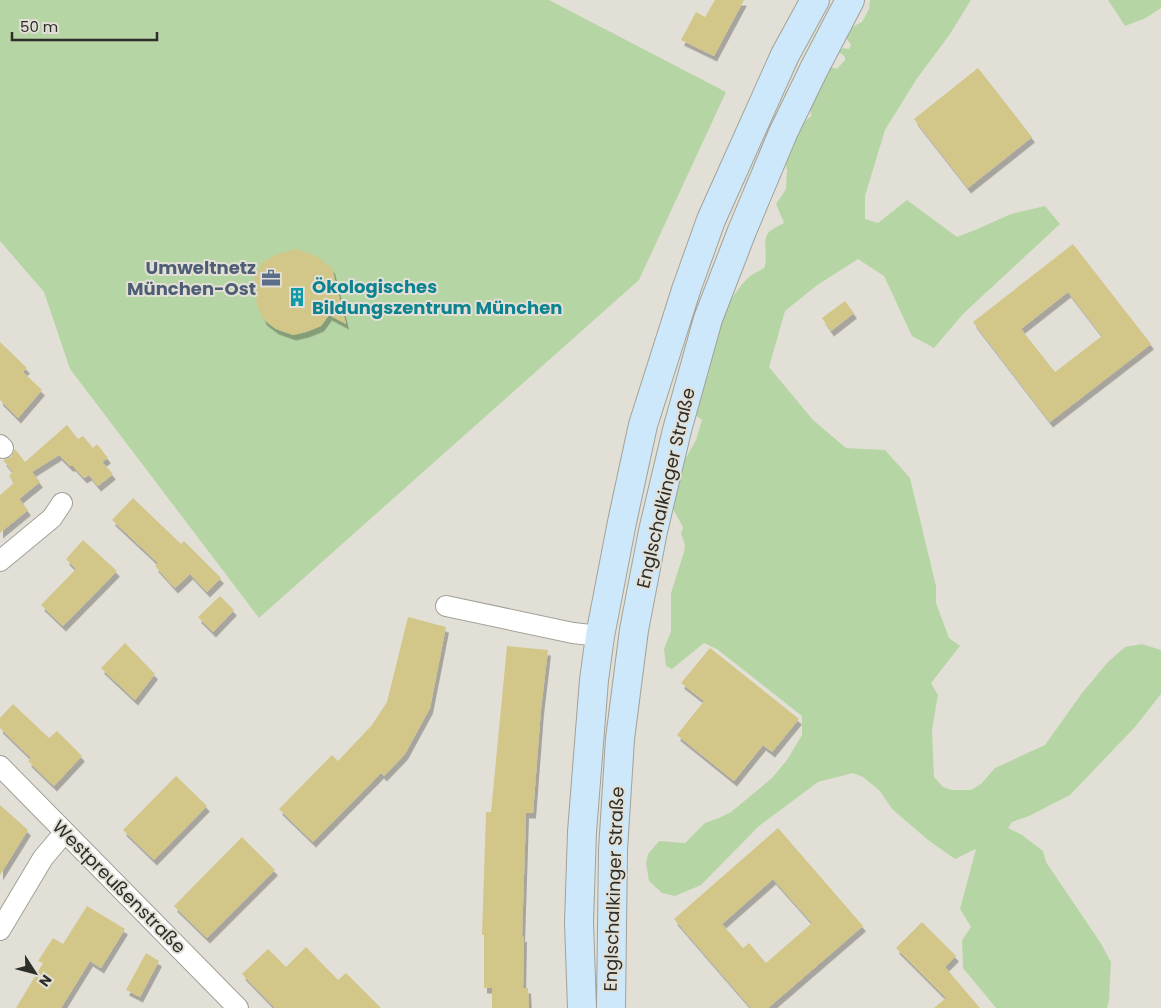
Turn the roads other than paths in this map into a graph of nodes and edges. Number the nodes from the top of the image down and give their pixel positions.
1 (815, 0) edge
2 (850, 0) edge
3 (62, 503) dead end
4 (0, 561) edge
5 (446, 606) dead end
6 (600, 636) junction
7 (0, 766) edge
8 (65, 832) junction
9 (0, 930) edge
10 (238, 1008) edge
11 (582, 1008) edge
12 (610, 1008) edge

1 - 6 main road, Englschalkinger Straße
2 - 12 main road, Englschalkinger Straße
3 - 4 street
5 - 6 street
6 - 11 main road, Englschalkinger Straße
7 - 8 street, Westpreußenstraße
8 - 9 street
8 - 10 street, Westpreußenstraße

